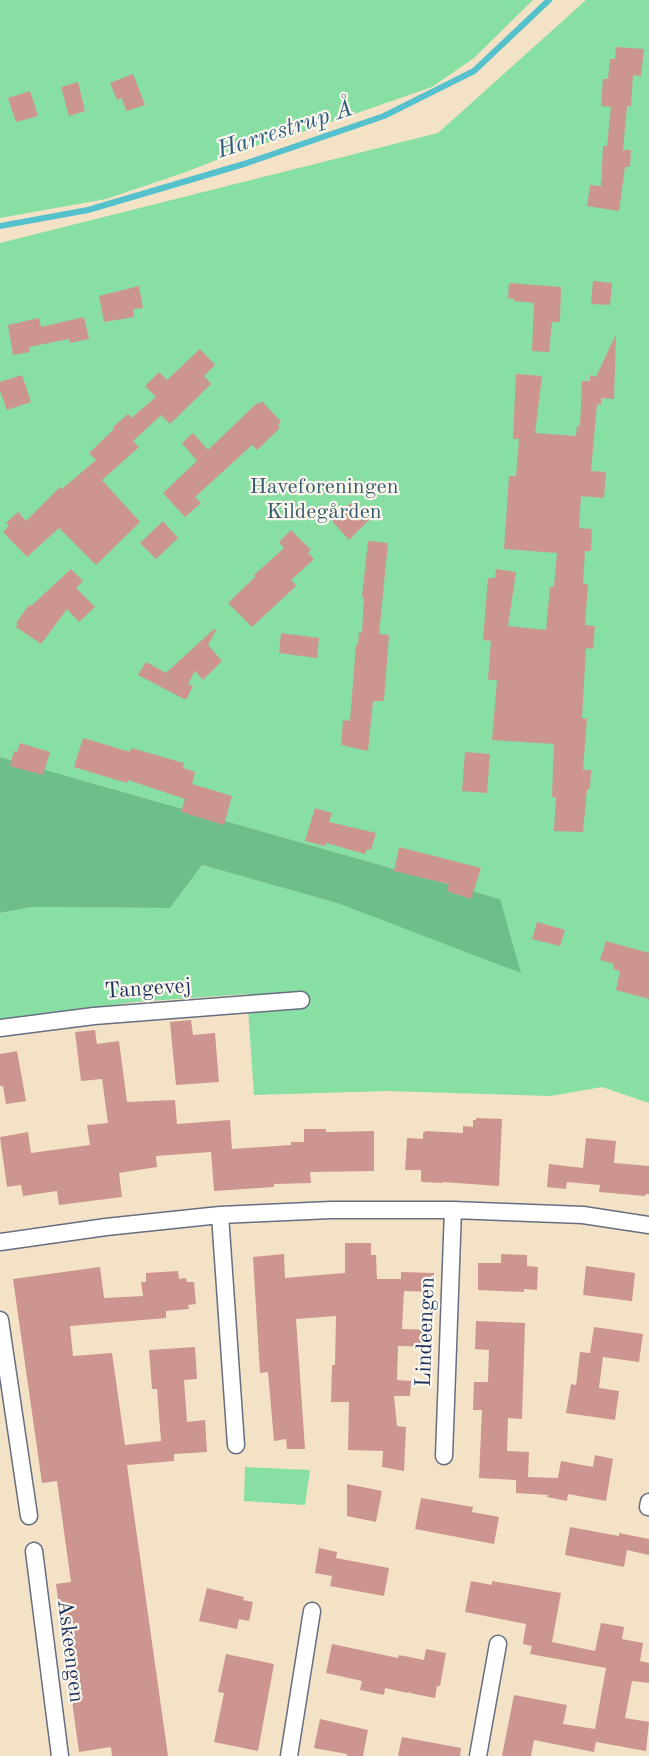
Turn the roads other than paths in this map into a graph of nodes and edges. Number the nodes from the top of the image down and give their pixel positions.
1 (301, 1000) dead end
2 (0, 1028) edge
3 (453, 1210) junction
4 (220, 1215) junction
5 (649, 1225) edge
6 (0, 1242) edge
7 (0, 1320) edge
8 (236, 1445) dead end
9 (444, 1456) dead end
10 (649, 1502) edge
11 (648, 1507) edge
12 (28, 1516) dead end
13 (34, 1551) dead end
14 (312, 1611) dead end
15 (498, 1644) dead end
16 (60, 1756) edge
17 (289, 1756) edge
18 (478, 1756) edge

1 - 2 street, Tangevej
3 - 4 street
3 - 5 street
3 - 9 street, Lindeengen
4 - 6 street
4 - 8 street
7 - 12 street
10 - 11 street
13 - 16 street, Askeengen
14 - 17 street
15 - 18 street

